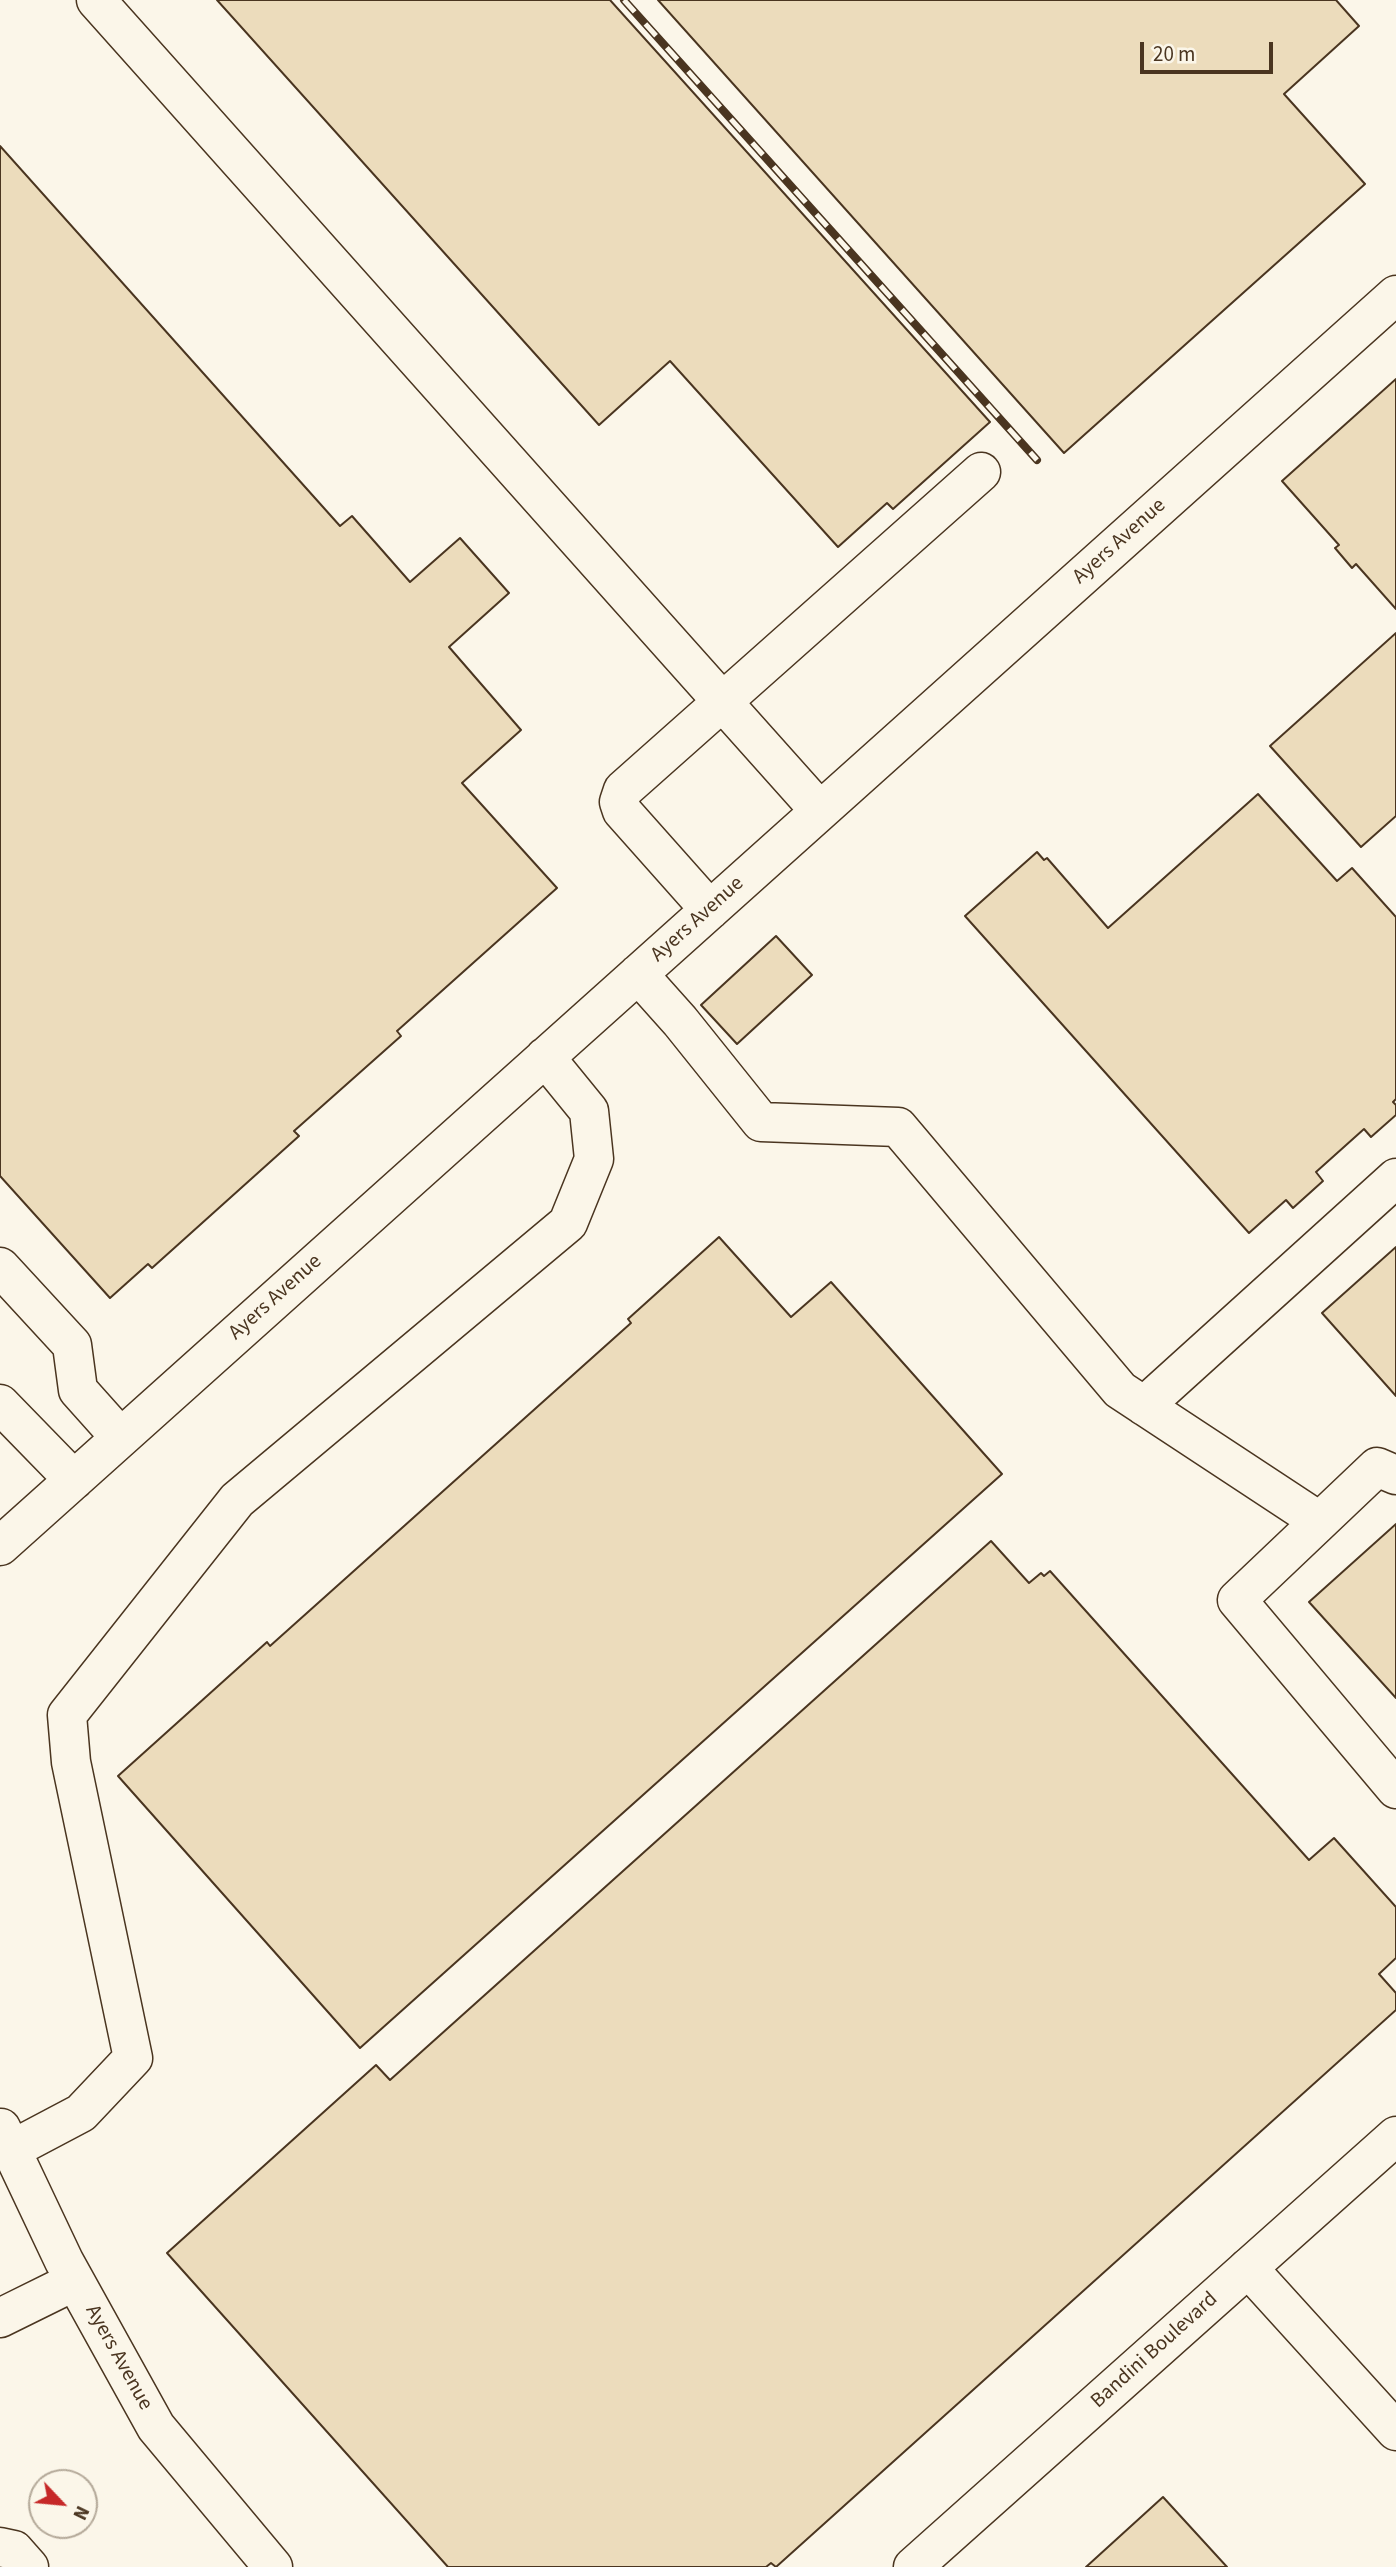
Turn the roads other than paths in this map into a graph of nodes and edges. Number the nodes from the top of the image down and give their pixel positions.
1 (96, 0) edge
2 (1396, 295) edge
3 (981, 472) dead end
4 (723, 701) junction
5 (820, 811) junction
6 (710, 910) junction
7 (638, 974) junction
8 (545, 1057) junction
9 (1396, 1178) edge
10 (0, 1266) edge
11 (0, 1404) edge
12 (1144, 1406) junction
13 (121, 1437) junction
14 (1396, 1475) edge
15 (74, 1480) junction
16 (1320, 1521) junction
17 (0, 1546) edge
18 (1396, 1788) edge
19 (1396, 2136) edge
20 (6, 2138) edge
21 (1248, 2268) junction
22 (75, 2281) junction
23 (0, 2318) edge
24 (1396, 2431) edge
25 (0, 2547) edge
26 (29, 2567) edge
27 (272, 2567) edge
28 (913, 2567) edge

1 - 4 street
2 - 5 street, Ayers Avenue
3 - 4 street
4 - 5 street
4 - 6 street
5 - 6 street, Ayers Avenue
6 - 7 street, Ayers Avenue
7 - 8 street, Ayers Avenue
7 - 12 street
8 - 13 street, Ayers Avenue
8 - 20 street
9 - 12 street
10 - 13 street
11 - 15 street
12 - 16 street
13 - 15 street, Ayers Avenue
14 - 16 street
15 - 17 street, Ayers Avenue
16 - 18 street
19 - 21 street, Bandini Boulevard
20 - 22 street, Ayers Avenue
21 - 24 street
21 - 28 street, Bandini Boulevard
22 - 23 street
22 - 27 street, Ayers Avenue
25 - 26 street

